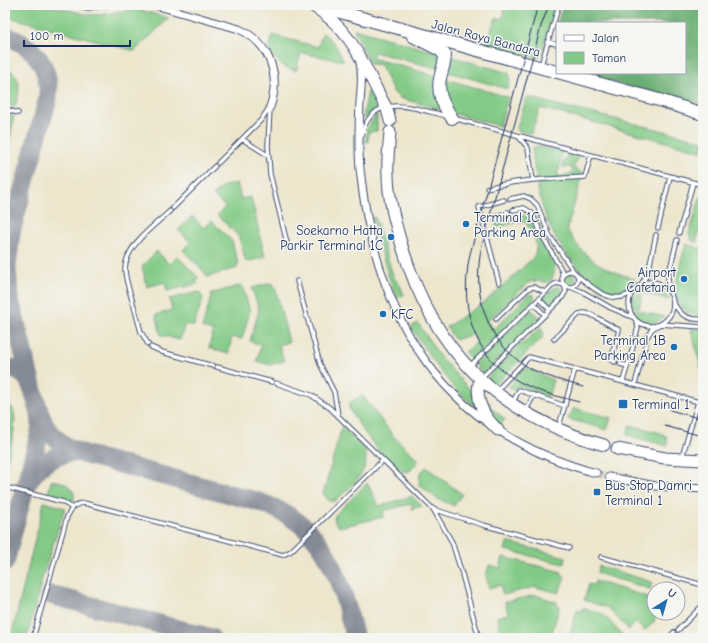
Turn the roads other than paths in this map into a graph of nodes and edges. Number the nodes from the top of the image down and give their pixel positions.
1 (74, 5) edge
2 (111, 5) edge
3 (155, 5) edge
4 (311, 5) edge
5 (315, 5) edge
6 (559, 5) edge
7 (106, 6) edge
8 (403, 30) junction
9 (547, 42) junction
10 (556, 44) edge
11 (357, 52) junction
12 (540, 67) junction
13 (556, 72) edge
14 (565, 74) edge
15 (386, 106) junction
16 (270, 107) junction
17 (5, 109) edge
18 (18, 113) dead end
19 (703, 114) edge
20 (452, 118) junction
21 (516, 135) junction
22 (242, 139) junction
23 (359, 145) junction
24 (591, 155) junction
25 (269, 156) junction
26 (670, 177) junction
27 (532, 180) junction
28 (693, 183) junction
29 (703, 185) edge
30 (487, 188) dead end
31 (510, 199) dead end
32 (504, 200) dead end
33 (513, 210) dead end
34 (508, 212) dead end
35 (483, 221) junction
36 (658, 228) dead end
37 (679, 233) dead end
38 (656, 235) dead end
39 (677, 240) dead end
40 (288, 247) dead end
41 (574, 272) junction
42 (578, 276) junction
43 (562, 278) junction
44 (297, 281) dead end
45 (499, 283) dead end
46 (564, 285) junction
47 (640, 285) junction
48 (570, 287) junction
49 (634, 290) junction
50 (545, 292) junction
51 (670, 293) junction
52 (539, 299) junction
53 (672, 300) junction
54 (534, 304) junction
55 (550, 310) junction
56 (545, 315) junction
57 (633, 318) junction
58 (496, 319) dead end
59 (703, 319) edge
60 (660, 324) junction
61 (703, 327) edge
62 (636, 334) dead end
63 (647, 337) dead end
64 (554, 339) dead end
65 (635, 340) dead end
66 (646, 343) dead end
67 (615, 362) dead end
68 (465, 363) junction
69 (620, 364) dead end
70 (628, 366) junction
71 (575, 369) junction
72 (480, 379) junction
73 (623, 381) junction
74 (635, 384) junction
75 (495, 392) junction
76 (534, 395) junction
77 (698, 402) junction
78 (703, 403) edge
79 (511, 404) junction
80 (565, 406) junction
81 (524, 413) junction
82 (338, 415) junction
83 (558, 429) junction
84 (498, 430) junction
85 (604, 445) dead end
86 (617, 449) dead end
87 (383, 460) junction
88 (681, 460) junction
89 (703, 460) edge
90 (596, 473) tunnel mouth
91 (609, 477) tunnel mouth
92 (5, 487) edge
93 (703, 489) edge
94 (72, 508) junction
95 (432, 509) junction
96 (569, 548) dead end
97 (601, 557) dead end
98 (703, 585) edge
99 (703, 606) edge
100 (478, 634) edge
101 (33, 638) edge
102 (669, 638) edge

1 - 7 lane
2 - 7 lane
3 - 16 street
4 - 11 street
5 - 8 main road, Jalan Raya Bandara
6 - 9 lane
8 - 12 main road, Jalan Raya Bandara
8 - 20 main road
9 - 10 lane
9 - 12 lane
11 - 15 street
11 - 23 street
12 - 13 main road, Jalan Raya Bandara
14 - 19 main road
15 - 20 lane
15 - 23 lane
15 - 68 street
16 - 22 lane
16 - 25 lane
17 - 18 lane
20 - 21 lane
21 - 24 lane
21 - 27 lane
22 - 25 lane
22 - 82 lane
23 - 84 street
24 - 26 lane
24 - 27 lane
25 - 40 lane
26 - 28 lane
26 - 36 lane
27 - 30 lane
28 - 29 lane
28 - 37 lane
31 - 41 lane
32 - 35 lane
33 - 43 lane
34 - 35 lane
35 - 45 lane
38 - 47 lane
39 - 51 lane
41 - 42 lane
41 - 43 lane
42 - 48 lane
42 - 49 lane
43 - 46 lane
44 - 82 lane
46 - 48 lane
46 - 50 lane
46 - 55 lane
47 - 49 lane
47 - 51 lane
48 - 57 lane
49 - 57 lane
50 - 52 lane
50 - 58 lane
51 - 53 lane
52 - 54 lane
52 - 55 lane
53 - 59 lane
53 - 60 lane
54 - 56 lane
54 - 68 lane
55 - 56 lane
56 - 72 lane
57 - 60 lane
57 - 62 lane
60 - 61 lane
60 - 63 lane
64 - 67 lane
65 - 70 lane
66 - 74 lane
68 - 72 street
69 - 70 lane
70 - 73 lane
71 - 73 lane
71 - 75 lane
71 - 80 lane
72 - 75 street
72 - 84 street
73 - 74 lane
74 - 77 lane
75 - 79 street
76 - 79 lane
76 - 80 lane
76 - 81 lane
77 - 78 lane
77 - 88 lane
79 - 81 street
80 - 83 lane
81 - 83 street
82 - 87 lane
83 - 85 street
84 - 90 street
86 - 88 street
87 - 94 lane
87 - 95 lane
88 - 89 street
91 - 93 street
92 - 94 lane
94 - 101 lane
95 - 96 lane
95 - 100 lane
97 - 98 lane
99 - 102 lane

